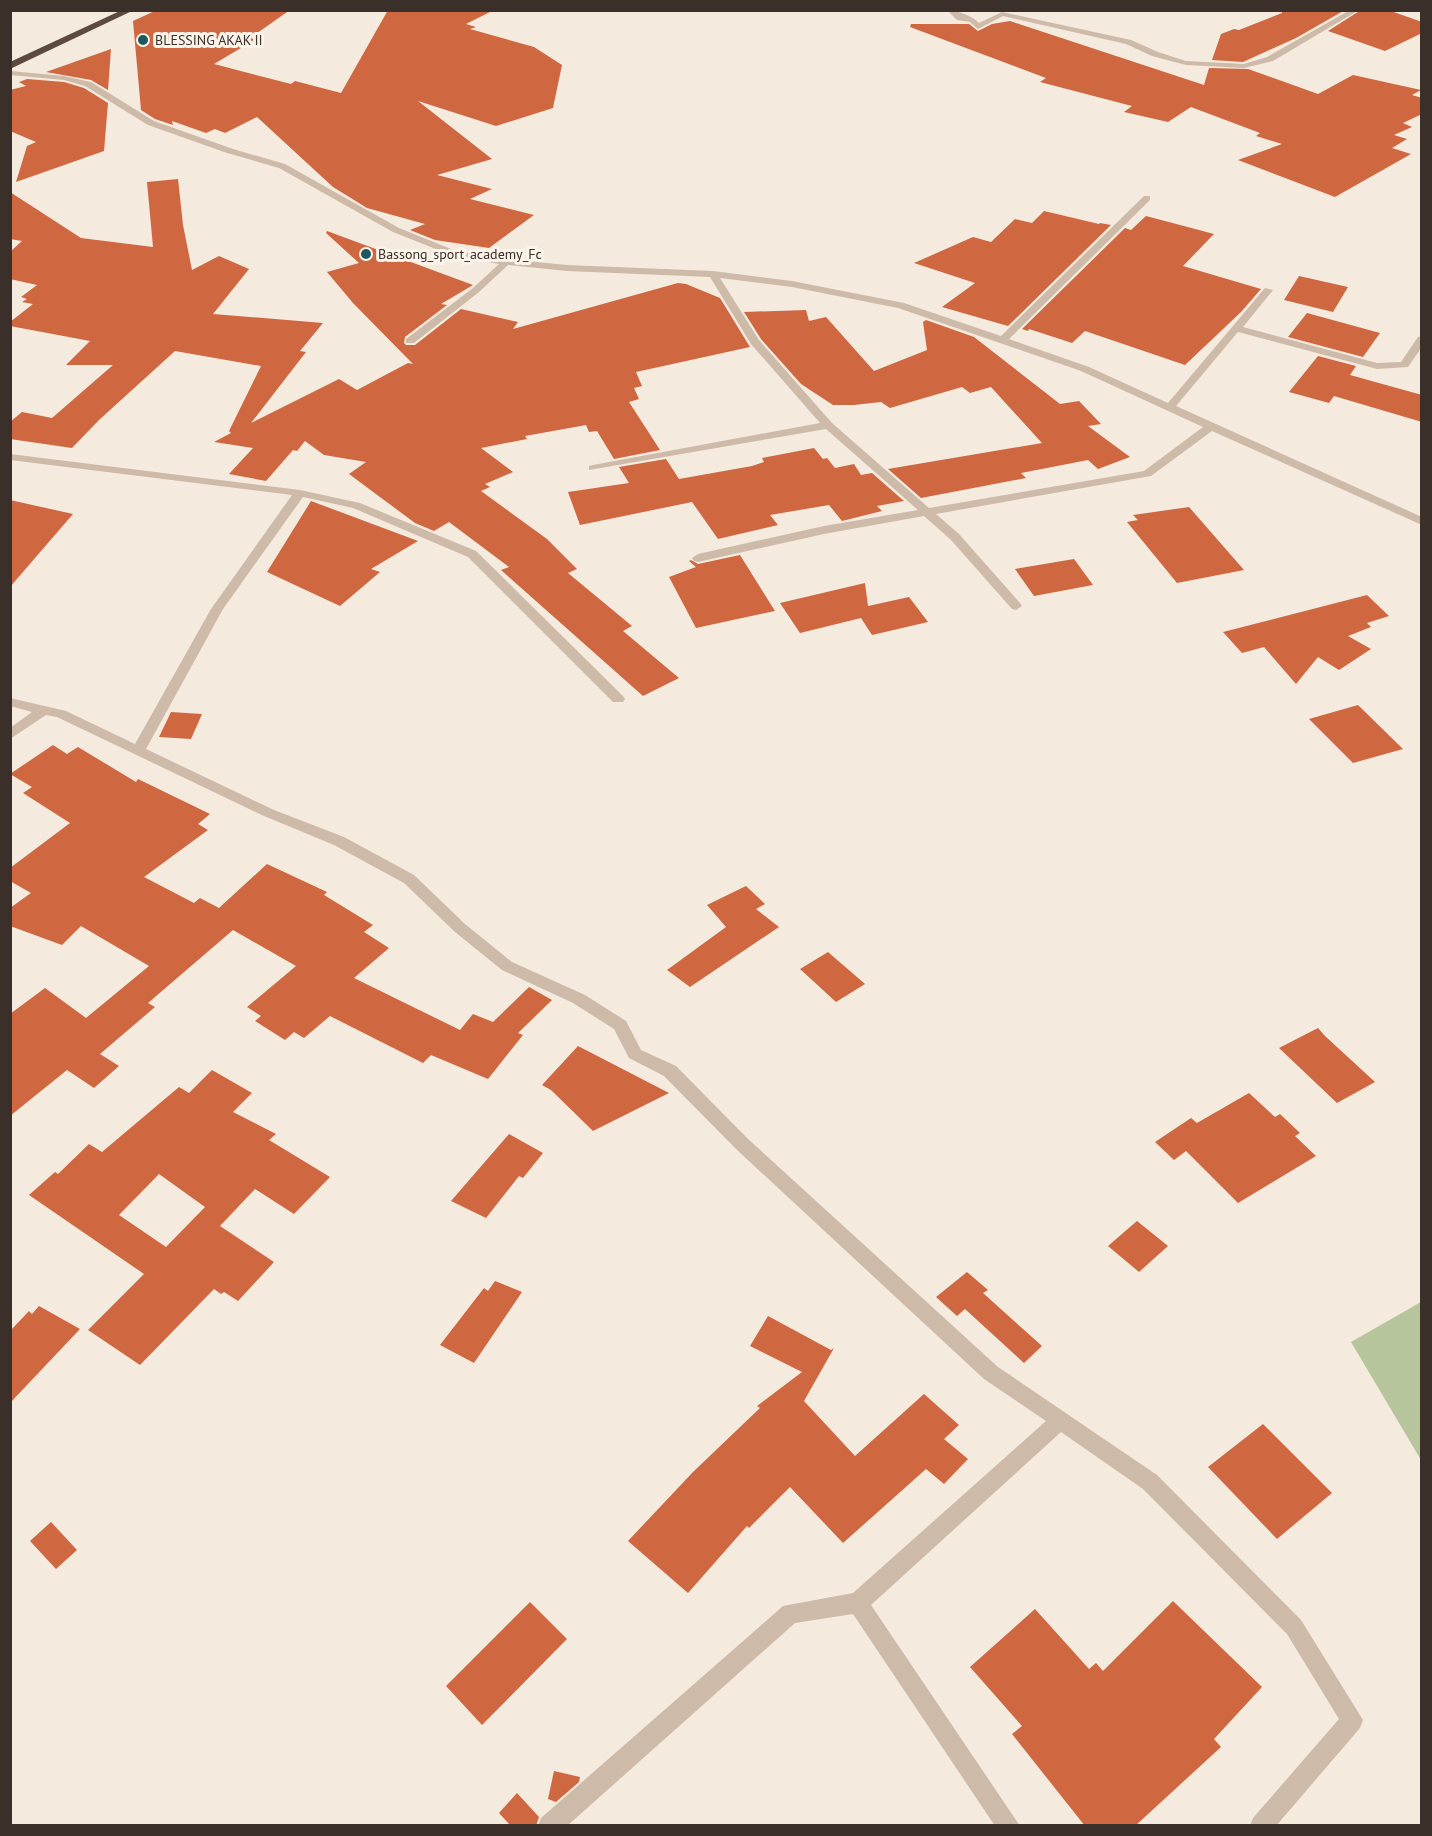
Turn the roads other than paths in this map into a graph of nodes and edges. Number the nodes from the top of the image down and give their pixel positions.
1 (130, 10) edge
2 (950, 10) edge
3 (1356, 10) edge
4 (10, 66) edge
5 (10, 73) edge
6 (1147, 198) dead end
7 (506, 262) junction
8 (713, 274) junction
9 (1268, 290) dead end
10 (1236, 328) junction
11 (1004, 339) junction
12 (1422, 339) edge
13 (410, 341) dead end
14 (1169, 408) junction
15 (828, 425) junction
16 (1210, 427) junction
17 (10, 457) edge
18 (593, 468) dead end
19 (300, 493) junction
20 (928, 513) junction
21 (1422, 522) edge
22 (698, 558) dead end
23 (1016, 606) dead end
24 (618, 699) dead end
25 (10, 702) edge
26 (44, 710) junction
27 (10, 735) edge
28 (138, 750) junction
29 (1060, 1421) junction
30 (858, 1603) junction
31 (549, 1826) edge
32 (1009, 1826) edge
33 (1261, 1826) edge

1 - 4 highway
2 - 3 street
5 - 7 street
6 - 11 street
7 - 8 street
7 - 13 street
8 - 11 street
8 - 15 street
9 - 10 street
10 - 12 street
10 - 14 street
11 - 14 street
14 - 16 street
15 - 18 street
15 - 20 street
16 - 20 street
16 - 21 street
17 - 19 street
19 - 24 street
19 - 28 street
20 - 22 street
20 - 23 street
25 - 26 street
26 - 27 street
26 - 28 street
28 - 29 street
29 - 30 street
29 - 33 street
30 - 31 street
30 - 32 street

